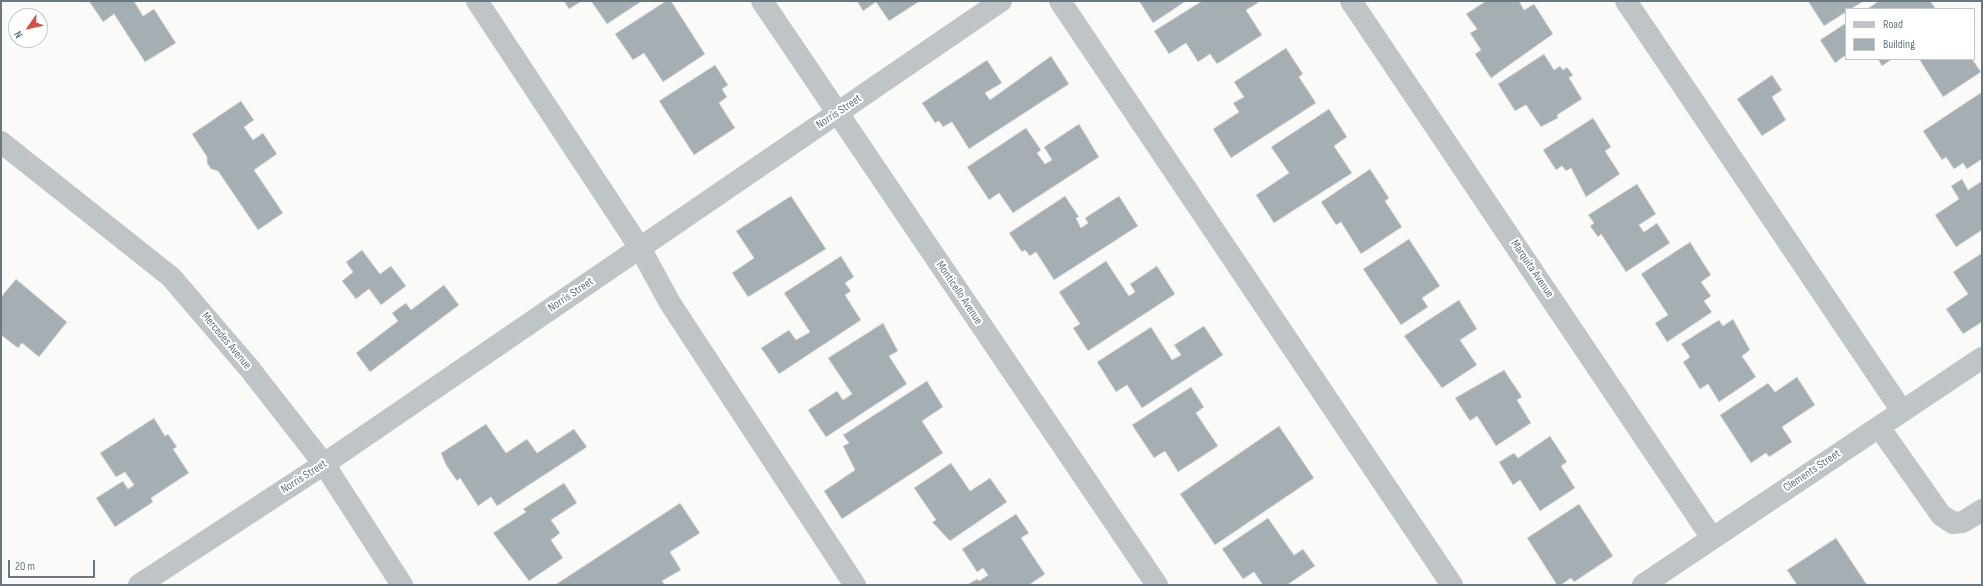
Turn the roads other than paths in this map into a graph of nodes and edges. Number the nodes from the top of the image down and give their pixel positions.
1 (477, 1) edge
2 (762, 1) edge
3 (1001, 1) edge
4 (1060, 1) edge
5 (1351, 1) edge
6 (1626, 1) edge
7 (838, 113) junction
8 (1, 142) edge
9 (640, 248) junction
10 (1982, 358) edge
11 (1902, 411) junction
12 (1879, 427) junction
13 (324, 464) junction
14 (1982, 510) edge
15 (1712, 538) junction
16 (139, 585) edge
17 (402, 585) edge
18 (856, 585) edge
19 (1156, 585) edge
20 (1452, 585) edge
21 (1644, 585) edge

1 - 9 street
2 - 7 street, Monticello Avenue
3 - 7 street, Norris Street
4 - 20 street
5 - 15 street, Marquita Avenue
6 - 11 street
7 - 9 street, Norris Street
7 - 19 street, Monticello Avenue
8 - 13 street, Mercedes Avenue
9 - 13 street, Norris Street
9 - 18 street
10 - 11 street, Clements Street
11 - 12 street, Clements Street
12 - 14 street
12 - 15 street, Clements Street
13 - 16 street, Norris Street
13 - 17 street, Mercedes Avenue
15 - 21 street, Clements Street

